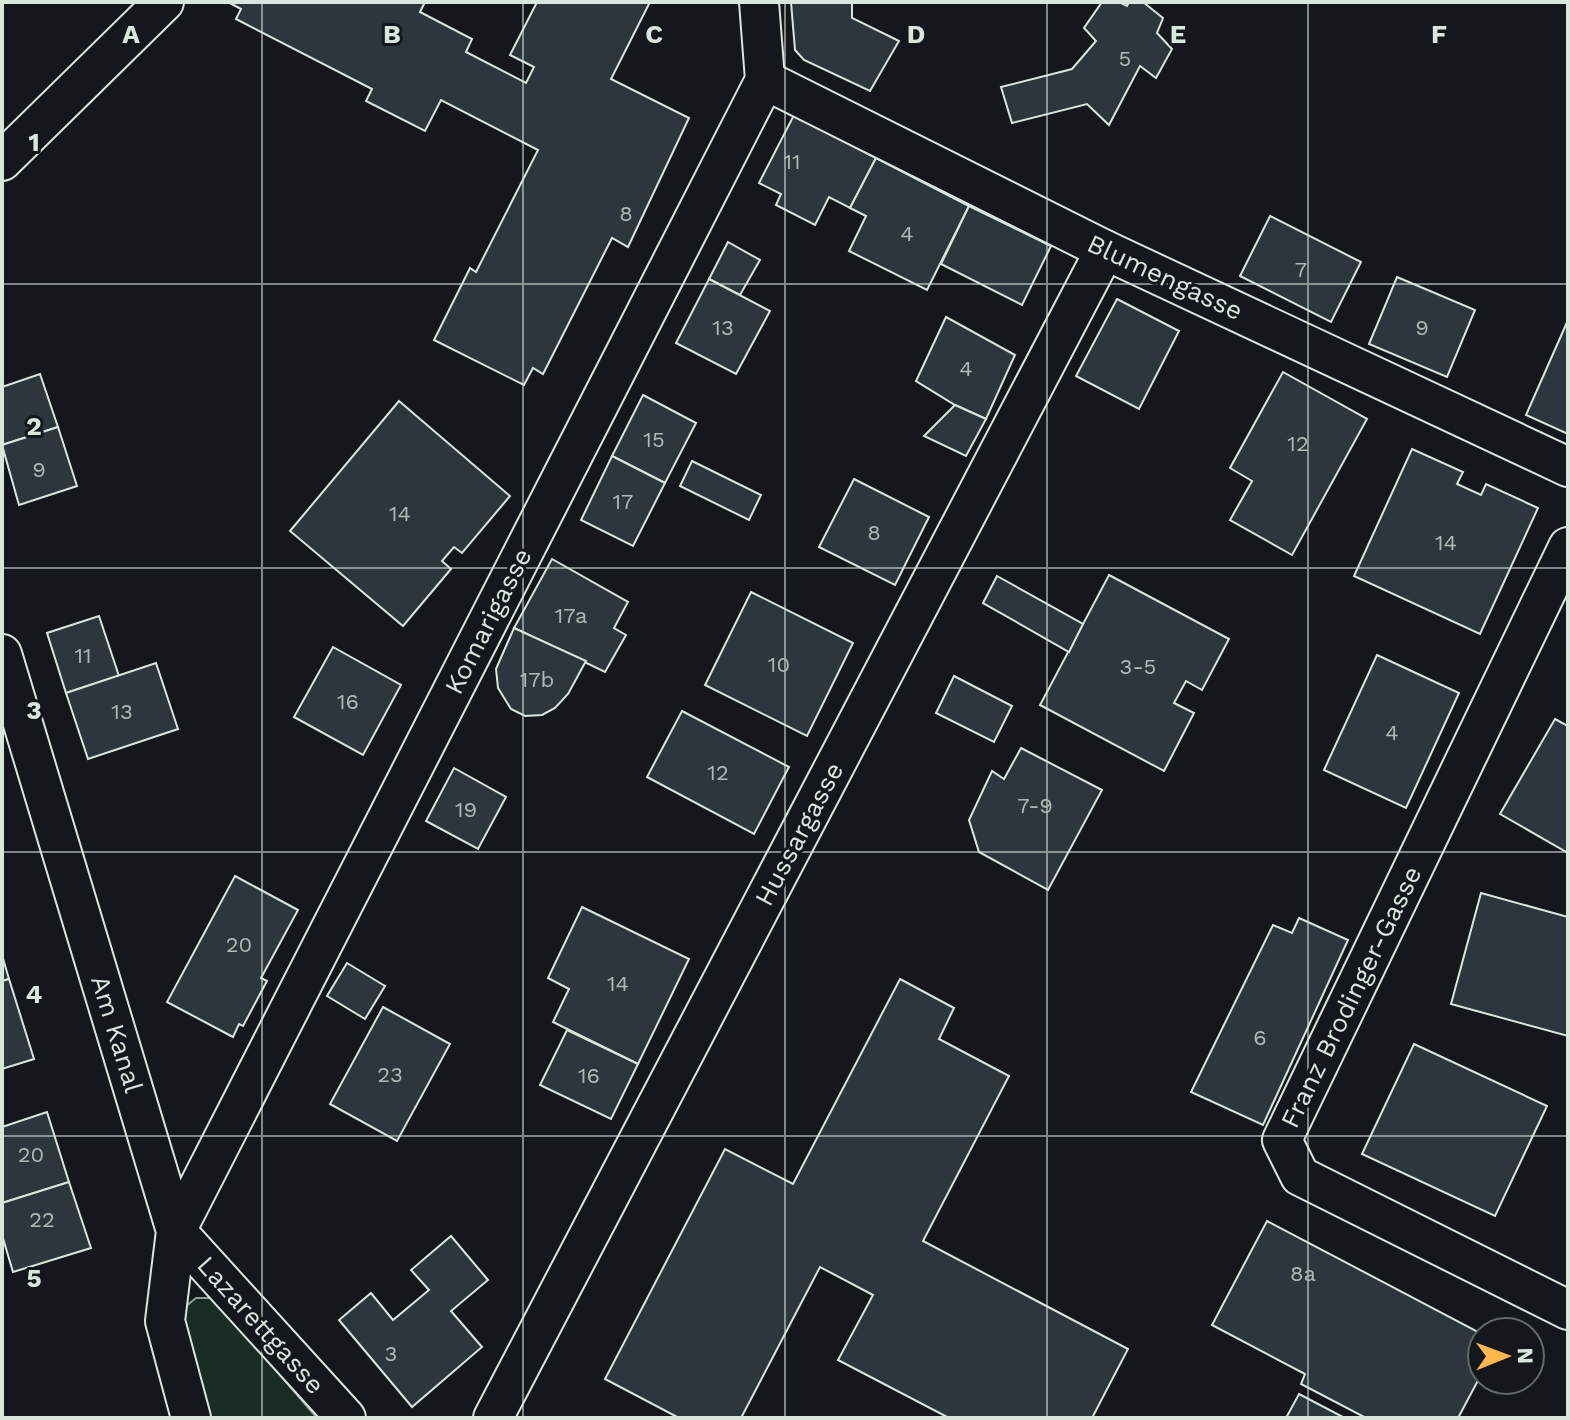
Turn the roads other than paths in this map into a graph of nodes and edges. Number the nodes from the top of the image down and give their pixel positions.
1 (164, 2) edge
2 (759, 2) edge
3 (765, 80) junction
4 (2, 161) edge
5 (1105, 250) junction
6 (1568, 467) edge
7 (1568, 547) edge
8 (2, 654) edge
9 (176, 1231) junction
10 (1568, 1310) edge
11 (191, 1418) edge
12 (346, 1418) edge
13 (493, 1418) edge

1 - 4 street
2 - 3 street
3 - 5 street, Blumengasse
3 - 9 street, Komarigasse
5 - 6 street, Blumengasse
5 - 13 street, Hussargasse
7 - 10 street, Franz Brodinger-Gasse
8 - 9 street, Am Kanal
9 - 11 street, Am Kanal
9 - 12 street, Lazarettgasse

